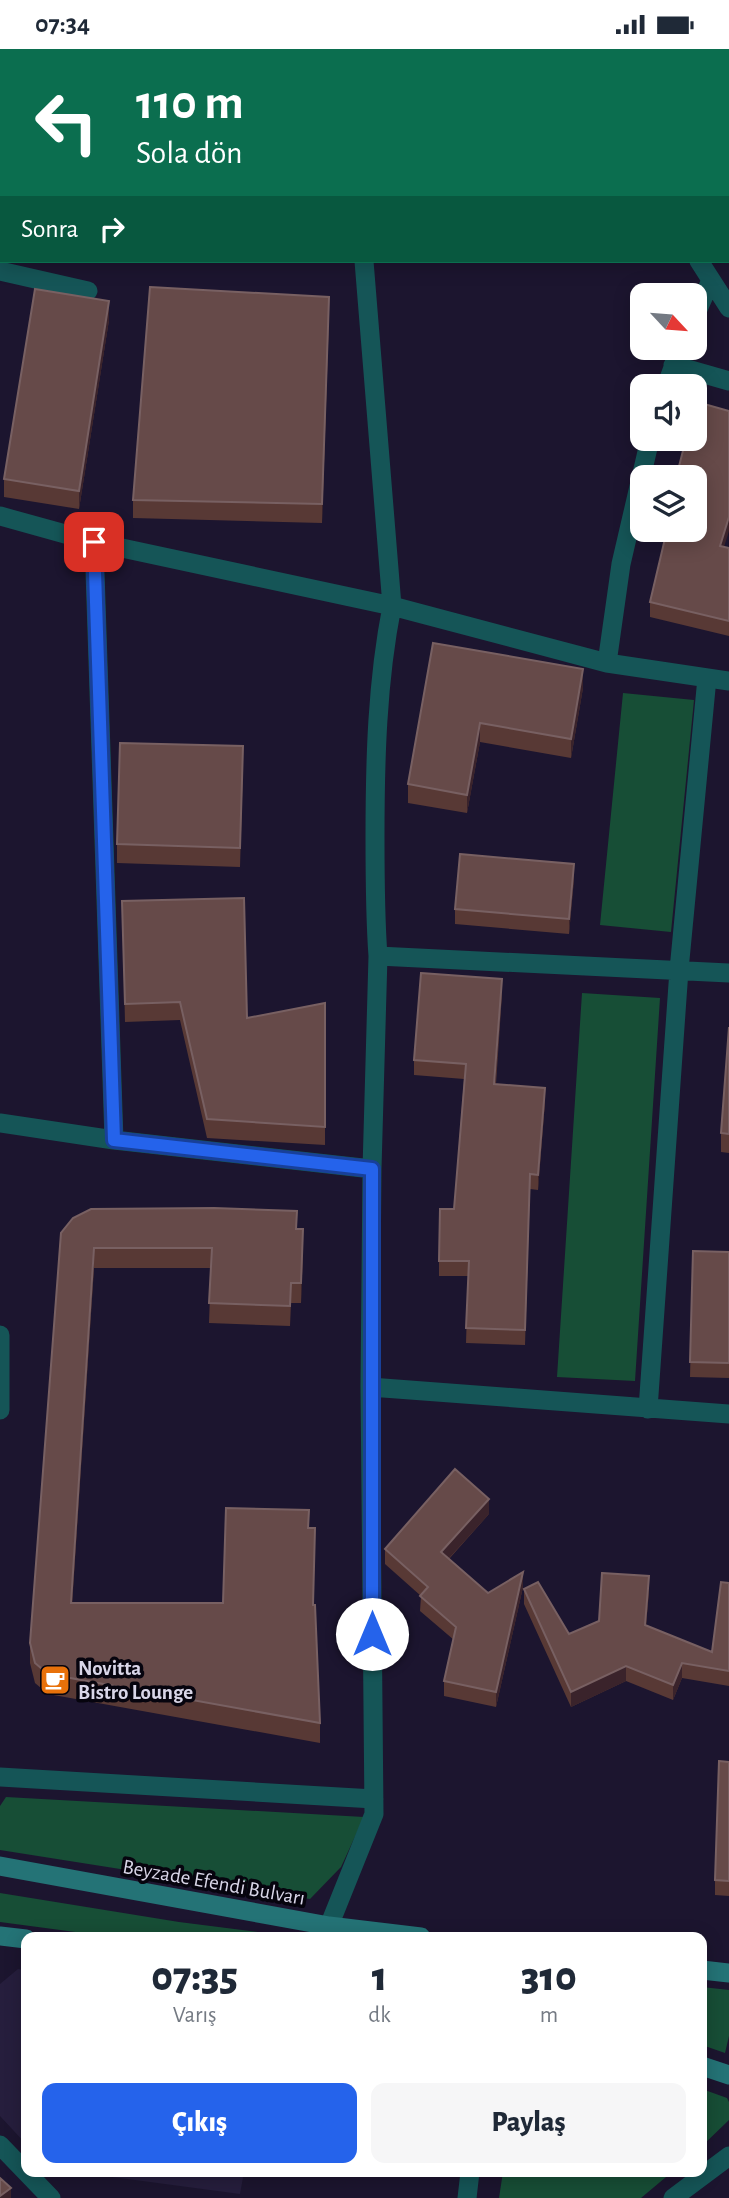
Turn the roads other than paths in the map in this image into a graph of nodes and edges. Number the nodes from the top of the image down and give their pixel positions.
1 (364, 263) edge
2 (700, 263) edge
3 (0, 271) edge
4 (711, 279) junction
5 (707, 288) edge
6 (88, 291) dead end
7 (729, 308) edge
8 (685, 361) edge
9 (729, 381) edge
10 (647, 451) edge
11 (0, 516) edge
12 (94, 542) junction
13 (392, 606) junction
14 (607, 663) junction
15 (707, 678) junction
16 (729, 681) edge
17 (378, 956) junction
18 (678, 970) junction
19 (729, 973) edge
20 (0, 1123) edge
21 (114, 1140) junction
22 (372, 1169) junction
23 (0, 1335) edge
24 (370, 1387) junction
25 (648, 1409) junction
26 (0, 1410) edge
27 (729, 1414) edge
28 (0, 1777) edge
29 (374, 1799) junction
30 (0, 1866) edge
31 (328, 1926) junction
32 (379, 1932) edge
33 (0, 1936) edge
34 (21, 1938) edge
35 (707, 1971) edge
36 (729, 1973) edge
37 (707, 2068) edge
38 (729, 2075) edge
39 (0, 2145) edge
40 (729, 2156) edge
41 (21, 2167) edge
42 (707, 2172) edge
43 (31, 2177) edge
44 (469, 2177) edge
45 (701, 2177) edge
46 (51, 2198) edge
47 (467, 2198) edge
48 (673, 2198) edge

1 - 13 street
2 - 4 street
3 - 6 street
4 - 5 street
4 - 7 street
8 - 9 street
10 - 14 street
11 - 12 street
12 - 13 street
12 - 21 street
13 - 14 street
13 - 17 street
14 - 15 street
15 - 16 street
15 - 18 street
17 - 18 street
17 - 22 street
18 - 19 street
18 - 25 street
20 - 21 street
21 - 22 street
22 - 24 street
23 - 26 street
24 - 25 street
24 - 29 street
25 - 27 street
28 - 29 street
29 - 31 street
30 - 31 main road, Beyzade Efendi Bulvarı
31 - 32 main road, Beyzade Efendi Bulvarı
33 - 34 main road
35 - 36 main road
37 - 38 main road
39 - 41 street
40 - 42 street
43 - 46 street
44 - 47 street
45 - 48 street

